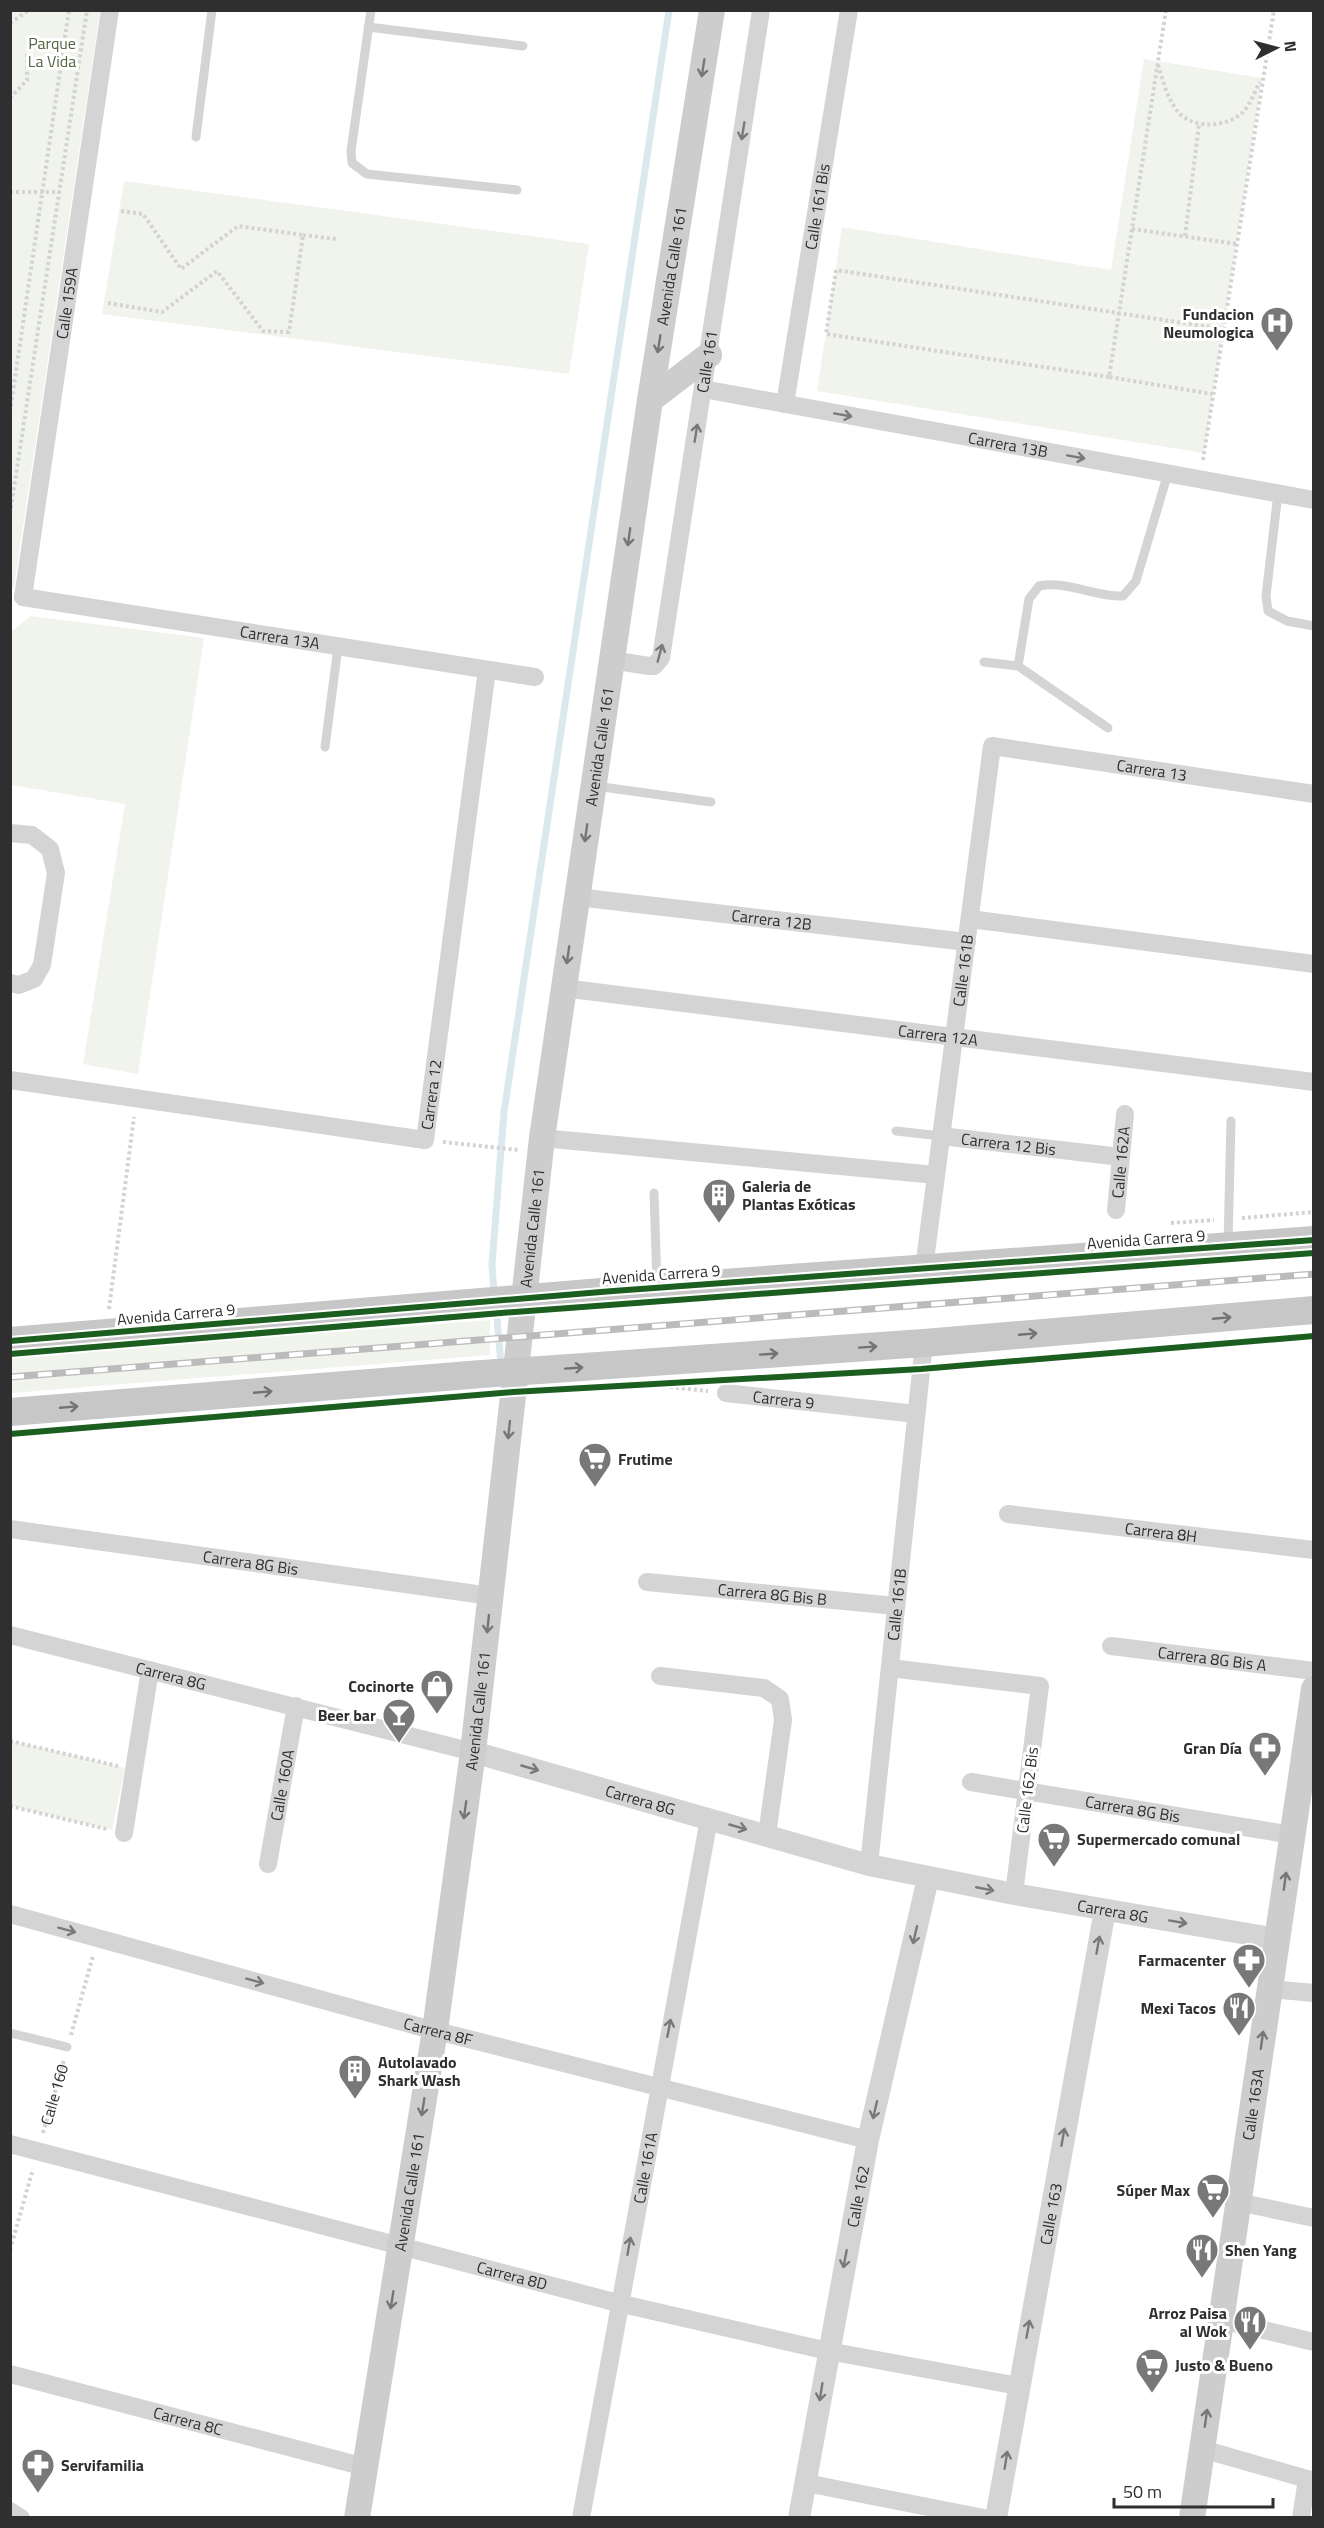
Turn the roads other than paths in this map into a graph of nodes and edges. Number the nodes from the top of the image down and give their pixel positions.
1 (111, 10) edge
2 (212, 10) edge
3 (370, 10) edge
4 (712, 10) edge
5 (761, 10) edge
6 (849, 10) edge
7 (368, 27) junction
8 (523, 46) dead end
9 (196, 137) dead end
10 (517, 190) dead end
11 (709, 355) junction
12 (703, 389) junction
13 (650, 400) junction
14 (785, 404) junction
15 (1168, 473) junction
16 (1278, 493) junction
17 (1314, 500) edge
18 (17, 602) edge
19 (1314, 626) edge
20 (338, 647) junction
21 (611, 660) junction
22 (984, 662) dead end
23 (1018, 666) junction
24 (488, 670) junction
25 (535, 678) dead end
26 (1108, 728) dead end
27 (992, 746) joint
28 (325, 747) dead end
29 (593, 786) junction
30 (1314, 794) edge
31 (711, 802) dead end
32 (10, 833) edge
33 (577, 897) junction
34 (970, 919) junction
35 (967, 942) junction
36 (1314, 964) edge
37 (10, 983) edge
38 (563, 988) junction
39 (954, 1037) junction
40 (10, 1080) edge
41 (1314, 1082) edge
42 (1125, 1114) dead end
43 (1231, 1121) dead end
44 (896, 1131) dead end
45 (941, 1136) junction
46 (541, 1145) junction
47 (1121, 1157) junction
48 (936, 1175) junction
49 (654, 1193) dead end
50 (1116, 1210) dead end
51 (1314, 1240) edge
52 (1228, 1247) junction
53 (924, 1268) junction
54 (657, 1288) junction
55 (524, 1299) junction
56 (1314, 1310) edge
57 (10, 1341) edge
58 (924, 1343) junction
59 (516, 1372) junction
60 (726, 1393) road end
61 (10, 1412) edge
62 (916, 1414) junction
63 (1008, 1515) dead end
64 (10, 1529) edge
65 (1314, 1550) edge
66 (647, 1582) dead end
67 (491, 1596) junction
68 (896, 1606) junction
69 (10, 1635) edge
70 (1112, 1646) dead end
71 (890, 1668) junction
72 (150, 1670) junction
73 (1314, 1671) edge
74 (660, 1676) dead end
75 (1314, 1689) edge
76 (296, 1706) junction
77 (1310, 1742) edge
78 (474, 1752) junction
79 (971, 1782) dead end
80 (1026, 1793) junction
81 (709, 1818) junction
82 (124, 1833) road end
83 (767, 1835) junction
84 (1292, 1835) junction
85 (268, 1864) dead end
86 (869, 1865) junction
87 (928, 1878) junction
88 (1014, 1894) junction
89 (1105, 1910) junction
90 (10, 1914) edge
91 (1277, 1939) junction
92 (1269, 1989) junction
93 (1314, 1993) edge
94 (435, 2030) junction
95 (10, 2033) edge
96 (67, 2048) road end
97 (659, 2086) junction
98 (868, 2140) junction
99 (10, 2144) edge
100 (1238, 2202) junction
101 (1314, 2218) edge
102 (401, 2245) junction
103 (618, 2303) junction
104 (1221, 2320) junction
105 (1314, 2342) edge
106 (828, 2351) junction
107 (10, 2374) edge
108 (1018, 2386) junction
109 (1202, 2449) junction
110 (365, 2467) junction
111 (1311, 2480) edge
112 (806, 2482) junction
113 (10, 2511) edge
114 (362, 2516) edge
115 (21, 2517) edge
116 (581, 2517) edge
117 (799, 2517) edge
118 (984, 2517) edge
119 (996, 2517) edge
120 (1192, 2517) edge
121 (1301, 2517) edge

1 - 18 street, Calle 159A
2 - 9 lane
3 - 7 lane
4 -> 13 main road, Avenida Calle 161
5 -> 11 street, Calle 161
6 - 14 street, Calle 161 Bis
7 - 8 lane
7 - 10 lane
11 - 12 street, Calle 161
11 - 13 main road
12 - 14 street, Carrera 13B
21 -> 12 street, Calle 161
13 -> 21 main road, Avenida Calle 161
14 -> 15 street, Carrera 13B
15 - 16 street, Carrera 13B
15 - 23 lane
16 - 17 street, Carrera 13B
16 - 19 lane
18 - 20 street, Carrera 13A
20 - 24 street, Carrera 13A
20 - 28 lane
21 - 29 main road, Avenida Calle 161
22 - 23 lane
23 - 26 lane
24 - 25 street, Carrera 13A
24 - 40 street, Carrera 12
27 - 30 street, Carrera 13
27 - 34 street, Calle 161B
29 - 31 lane
29 -> 33 main road, Avenida Calle 161
32 - 37 street
33 - 35 street, Carrera 12B
33 -> 38 main road, Avenida Calle 161
34 - 35 street, Calle 161B
34 - 36 street
35 - 39 street, Calle 161B
38 - 39 street, Carrera 12A
38 - 46 main road, Avenida Calle 161
39 - 41 street, Carrera 12A
39 - 45 street, Calle 161B
42 - 47 street, Calle 162A
43 - 52 lane
44 - 45 lane, Carrera 12 Bis
45 - 47 street, Carrera 12 Bis
45 - 48 street, Calle 161B
46 - 48 street
46 - 55 main road, Avenida Calle 161
47 - 50 street, Calle 162A
48 - 53 street, Calle 161B
49 - 54 lane
51 - 52 main road, Avenida Carrera 9
52 - 53 main road, Avenida Carrera 9
53 - 54 main road, Avenida Carrera 9
54 - 55 main road, Avenida Carrera 9
55 - 57 main road, Avenida Carrera 9
55 - 59 main road, Avenida Calle 161
58 -> 56 main road
59 -> 58 main road
58 - 62 street, Calle 161B
61 -> 59 main road
59 -> 67 main road, Avenida Calle 161
60 - 62 street, Carrera 9
62 - 68 street, Calle 161B
63 - 65 street, Carrera 8H
64 - 67 street, Carrera 8G Bis
66 - 68 street, Carrera 8G Bis B
67 -> 78 main road, Avenida Calle 161
68 - 71 street, Calle 161B
69 - 72 street, Carrera 8G
70 - 73 street, Carrera 8G Bis A
71 - 80 street, Calle 162 Bis
71 - 86 street, Calle 161B
72 - 76 street, Carrera 8G
72 - 82 street
74 - 83 street
75 - 77 main road, Calle 163A
76 - 78 street, Carrera 8G
76 - 85 street, Calle 160A
77 - 84 main road, Calle 163A
78 -> 81 street, Carrera 8G
78 -> 94 main road, Avenida Calle 161
79 - 80 street, Carrera 8G Bis
80 - 84 street, Carrera 8G Bis
80 - 88 street, Calle 162 Bis
81 -> 83 street, Carrera 8G
97 -> 81 street, Calle 161A
83 - 86 street, Carrera 8G
91 -> 84 main road, Calle 163A
86 - 87 street, Carrera 8G
87 -> 88 street, Carrera 8G
87 -> 98 street, Calle 162
88 - 89 street, Carrera 8G
89 -> 91 street, Carrera 8G
108 -> 89 street, Calle 163
90 -> 94 street, Carrera 8F
91 - 92 main road, Calle 163A
92 - 93 street
100 -> 92 main road, Calle 163A
94 - 97 street, Carrera 8F
94 -> 102 main road, Avenida Calle 161
95 - 96 lane
97 - 98 street, Carrera 8F
103 -> 97 street, Calle 161A
98 -> 106 street, Calle 162
99 - 102 street, Carrera 8D
100 - 101 street
100 - 104 main road, Calle 163A
102 - 103 street, Carrera 8D
102 -> 110 main road, Avenida Calle 161
103 - 106 street, Carrera 8D
103 - 116 street, Calle 161A
104 - 105 street
109 -> 104 main road, Calle 163A
106 - 108 street, Carrera 8D
106 -> 112 street, Calle 162
107 - 110 street, Carrera 8C
119 -> 108 street, Calle 163
109 - 111 street
109 - 120 main road, Calle 163A
110 - 114 main road, Avenida Calle 161
111 - 121 street
112 - 117 street, Calle 162
112 - 118 street
113 - 115 street

